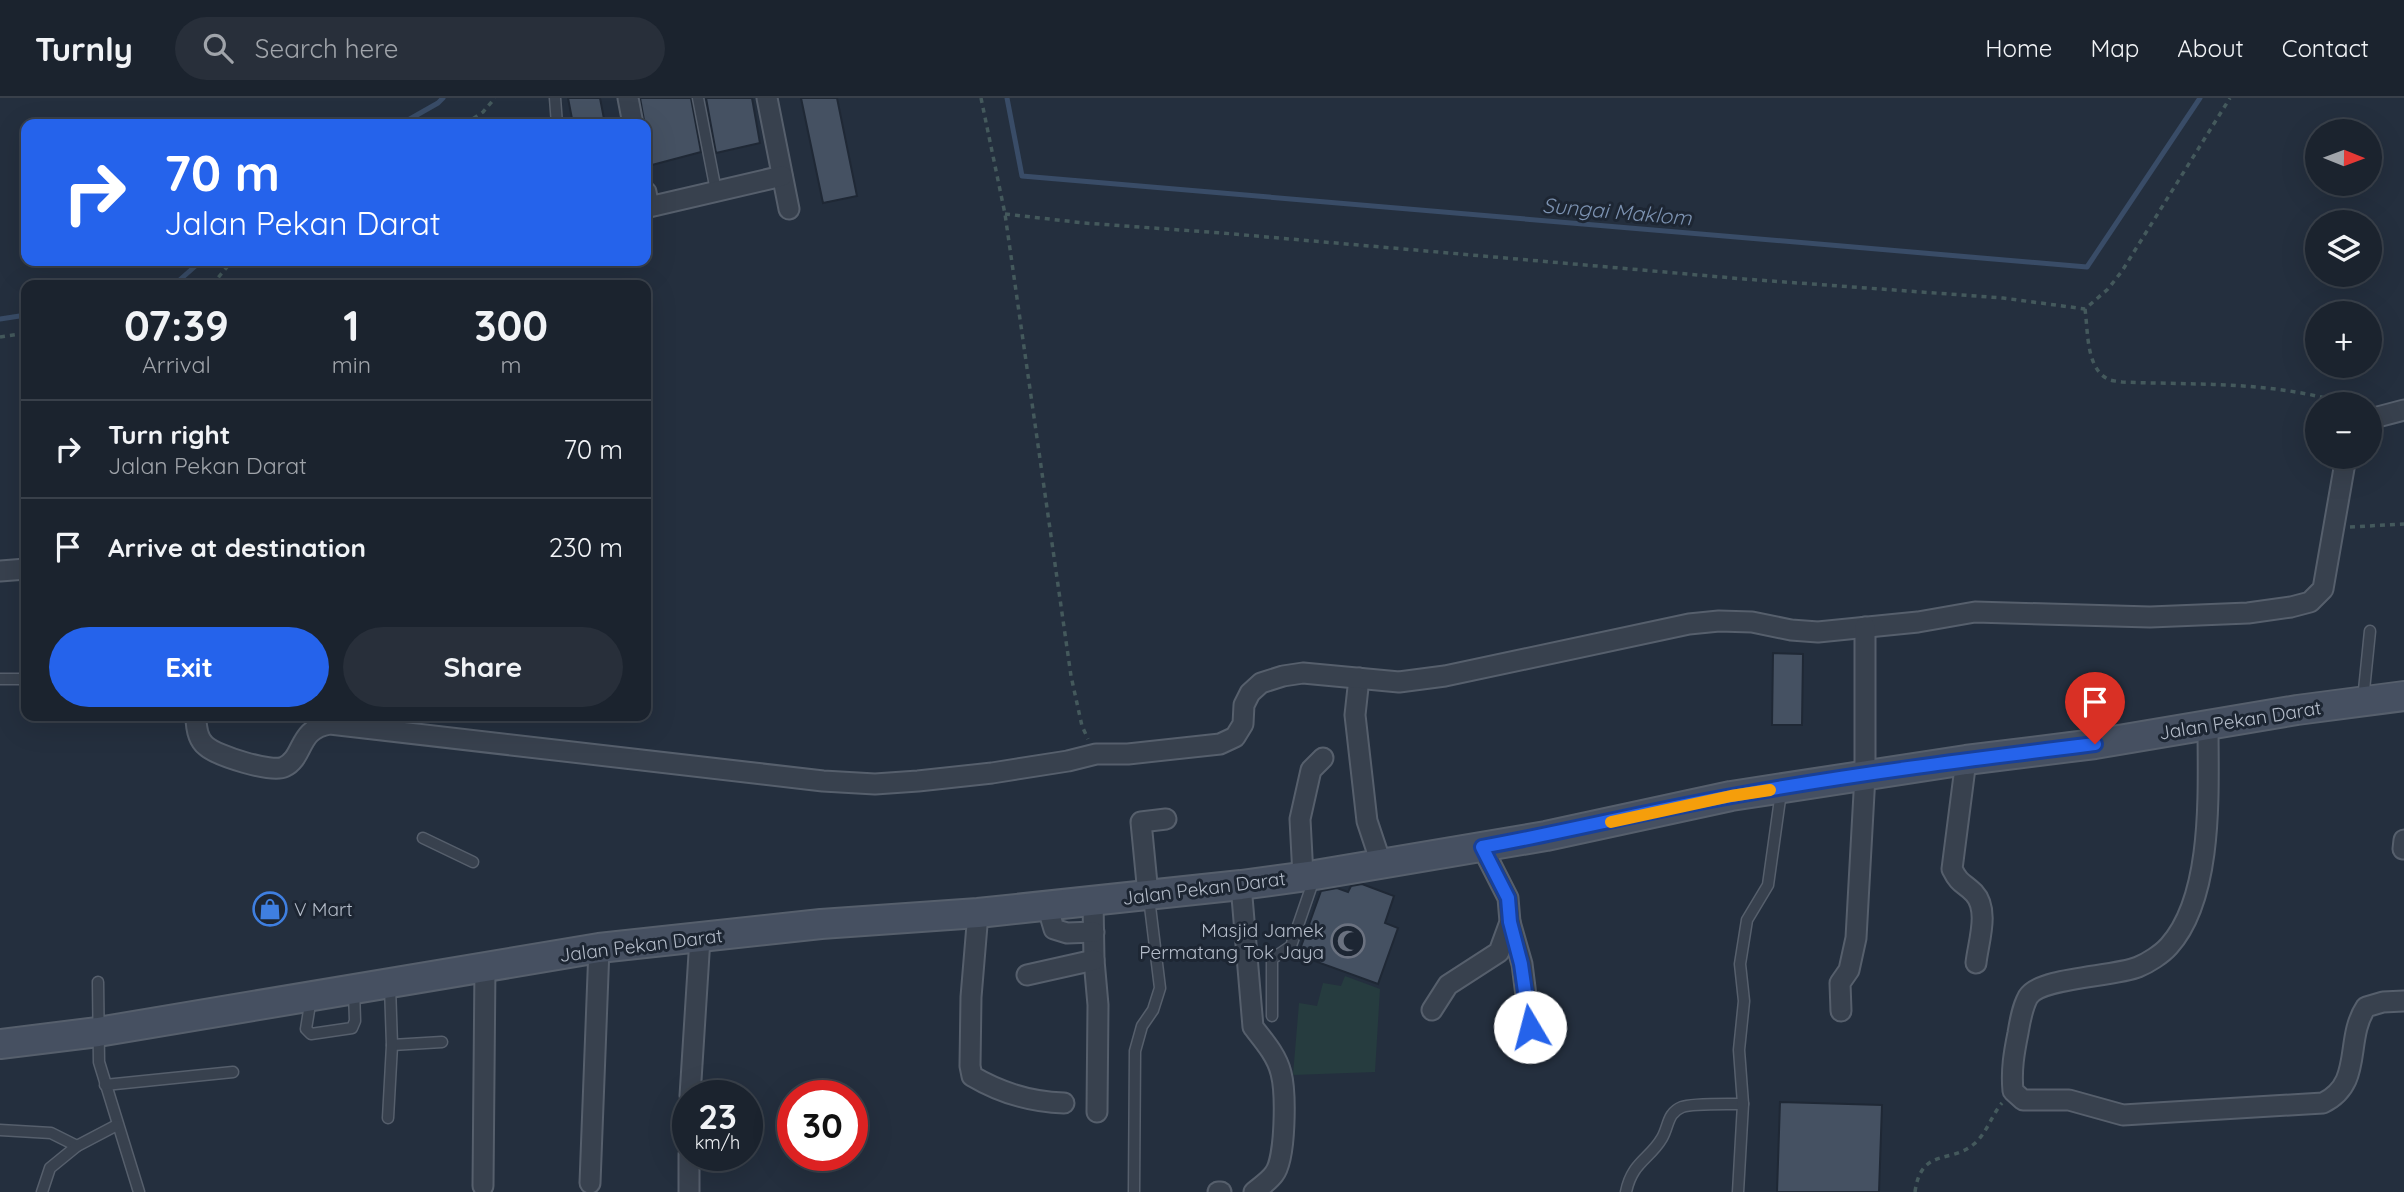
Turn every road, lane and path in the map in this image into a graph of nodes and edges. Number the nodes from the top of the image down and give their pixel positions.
1 (495, 98) edge
2 (555, 98) edge
3 (628, 98) edge
4 (698, 98) edge
5 (767, 98) edge
6 (981, 98) edge
7 (2230, 98) edge
8 (472, 119) edge
9 (557, 119) edge
10 (632, 119) edge
11 (782, 176) junction
12 (716, 191) junction
13 (651, 201) edge
14 (789, 209) dead end
15 (1005, 214) junction
16 (228, 266) edge
17 (216, 280) edge
18 (2085, 309) junction
19 (21, 334) edge
20 (0, 337) edge
21 (2305, 394) edge
22 (2404, 410) edge
23 (2382, 416) edge
24 (2344, 469) edge
25 (2404, 524) edge
26 (2334, 527) junction
27 (21, 569) edge
28 (0, 571) edge
29 (1865, 627) junction
30 (2370, 631) dead end
31 (1359, 678) junction
32 (21, 679) edge
33 (0, 680) edge
34 (2404, 696) edge
35 (2363, 700) junction
36 (196, 721) edge
37 (2208, 725) junction
38 (1096, 754) junction
39 (1323, 758) dead end
40 (1966, 760) junction
41 (1865, 775) junction
42 (1782, 788) junction
43 (1166, 819) dead end
44 (424, 838) dead end
45 (1482, 847) junction
46 (473, 862) dead end
47 (1381, 863) junction
48 (1309, 876) junction
49 (1241, 885) junction
50 (1148, 894) junction
51 (1093, 901) junction
52 (1047, 905) junction
53 (978, 913) junction
54 (1510, 922) junction
55 (1094, 932) junction
56 (700, 937) junction
57 (599, 948) junction
58 (1094, 960) junction
59 (1976, 963) dead end
60 (485, 965) junction
61 (1027, 975) dead end
62 (99, 982) dead end
63 (390, 982) junction
64 (354, 989) junction
65 (311, 997) junction
66 (2404, 1001) edge
67 (1433, 1010) dead end
68 (1840, 1011) dead end
69 (1272, 1016) dead end
70 (1530, 1027) dead end
71 (98, 1032) junction
72 (442, 1042) dead end
73 (0, 1044) edge
74 (393, 1045) junction
75 (233, 1073) dead end
76 (691, 1080) edge
77 (105, 1085) junction
78 (2013, 1091) junction
79 (1064, 1103) dead end
80 (1743, 1104) junction
81 (1097, 1112) dead end
82 (388, 1118) dead end
83 (117, 1125) junction
84 (0, 1130) edge
85 (77, 1146) junction
86 (689, 1171) edge
87 (590, 1183) dead end
88 (483, 1186) dead end
89 (42, 1192) edge
90 (139, 1192) edge
91 (689, 1192) edge
92 (1134, 1192) edge
93 (1254, 1192) edge
94 (1626, 1192) edge
95 (1738, 1192) edge
96 (1915, 1192) edge

1 - 8 path
2 - 9 lane
3 - 10 street
4 - 12 lane
5 - 11 street
6 - 15 path
7 - 18 path
11 - 12 street
11 - 14 street
12 - 13 street
15 - 18 path
15 - 38 path
16 - 17 path
18 - 21 path
19 - 20 path
22 - 23 street
24 - 26 street
25 - 26 path
26 - 29 street
27 - 28 street
29 - 31 street
29 - 41 street
30 - 35 lane
31 - 38 street
31 - 47 street
32 - 33 lane
34 - 35 main road, Jalan Pekan Darat
35 - 37 main road, Jalan Pekan Darat
36 - 38 street
37 - 40 main road, Jalan Pekan Darat
37 - 78 street
39 - 48 street
40 - 41 main road, Jalan Pekan Darat
40 - 59 street
41 - 42 main road, Jalan Pekan Darat
41 - 68 street
42 - 45 main road, Jalan Pekan Darat
42 - 80 lane
43 - 50 street
44 - 46 lane
45 - 47 main road, Jalan Pekan Darat
45 - 54 street
47 - 48 main road, Jalan Pekan Darat
48 - 49 main road, Jalan Pekan Darat
48 - 69 lane
49 - 50 main road, Jalan Pekan Darat
49 - 93 street
50 - 51 main road, Jalan Pekan Darat
50 - 92 lane
51 - 52 main road, Jalan Pekan Darat
51 - 55 street
52 - 53 main road, Jalan Pekan Darat
52 - 55 street
53 - 56 main road, Jalan Pekan Darat
53 - 79 street
54 - 67 street
54 - 70 street
55 - 58 street
56 - 57 main road, Jalan Pekan Darat
56 - 76 street
57 - 60 main road, Jalan Pekan Darat
57 - 87 street
58 - 61 street
58 - 81 street
60 - 63 main road, Jalan Pekan Darat
60 - 88 street
62 - 71 lane
63 - 64 main road, Jalan Pekan Darat
63 - 74 lane
64 - 65 main road, Jalan Pekan Darat
64 - 65 lane
65 - 71 main road, Jalan Pekan Darat
66 - 78 street
71 - 73 main road, Jalan Pekan Darat
71 - 77 lane
72 - 74 lane
74 - 82 lane
75 - 77 lane
77 - 83 lane
78 - 96 path
80 - 94 lane
80 - 95 lane
83 - 85 lane
83 - 90 lane
84 - 85 lane
85 - 89 lane
86 - 91 street

